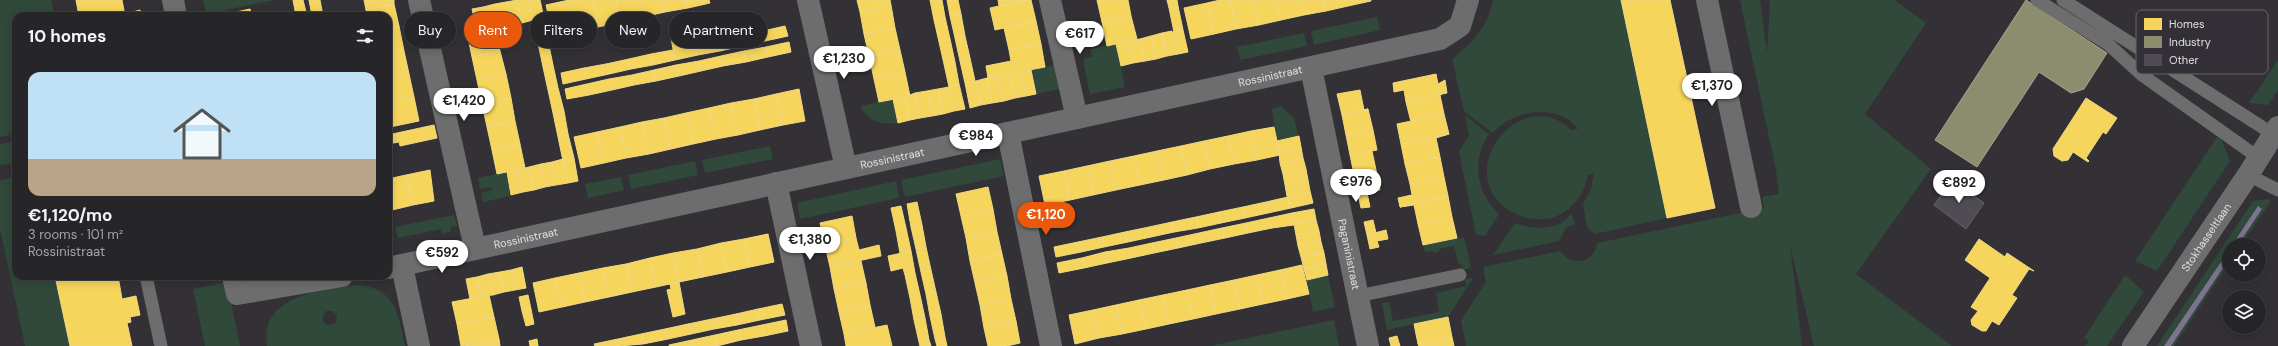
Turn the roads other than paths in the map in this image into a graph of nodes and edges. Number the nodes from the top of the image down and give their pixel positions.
1 (173, 0) edge
2 (808, 0) edge
3 (1050, 0) edge
4 (1468, 0) edge
5 (1707, 0) edge
6 (2037, 0) edge
7 (2063, 0) edge
8 (423, 1) edge
9 (175, 12) edge
10 (2136, 45) edge
11 (1311, 68) junction
12 (2136, 70) edge
13 (2141, 74) edge
14 (2184, 74) edge
15 (1077, 118) junction
16 (2276, 130) edge
17 (1008, 133) junction
18 (2253, 167) junction
19 (846, 168) junction
20 (776, 183) junction
21 (2278, 190) edge
22 (1751, 206) dead end
23 (475, 248) junction
24 (395, 267) edge
25 (1460, 275) dead end
26 (147, 280) edge
27 (234, 280) edge
28 (319, 280) edge
29 (1358, 296) junction
30 (162, 346) edge
31 (419, 346) edge
32 (811, 346) edge
33 (1051, 346) edge
34 (1368, 346) edge
35 (2133, 346) edge

1 - 9 street
2 - 19 street
3 - 15 street
4 - 11 street, Rossinistraat
5 - 22 street
6 - 12 lane
7 - 10 lane
8 - 23 street
11 - 15 street, Rossinistraat
11 - 29 street, Paganinistraat
13 - 18 lane
14 - 16 lane
15 - 17 street, Rossinistraat
16 - 18 street, Stokhasseltlaan
17 - 19 street, Rossinistraat
17 - 33 street
18 - 21 lane
18 - 35 street, Stokhasseltlaan
19 - 20 street, Rossinistraat
20 - 23 street, Rossinistraat
20 - 32 street
23 - 24 street, Rossinistraat
24 - 31 street
25 - 29 lane
26 - 30 lane
27 - 28 street
29 - 34 street, Paganinistraat

